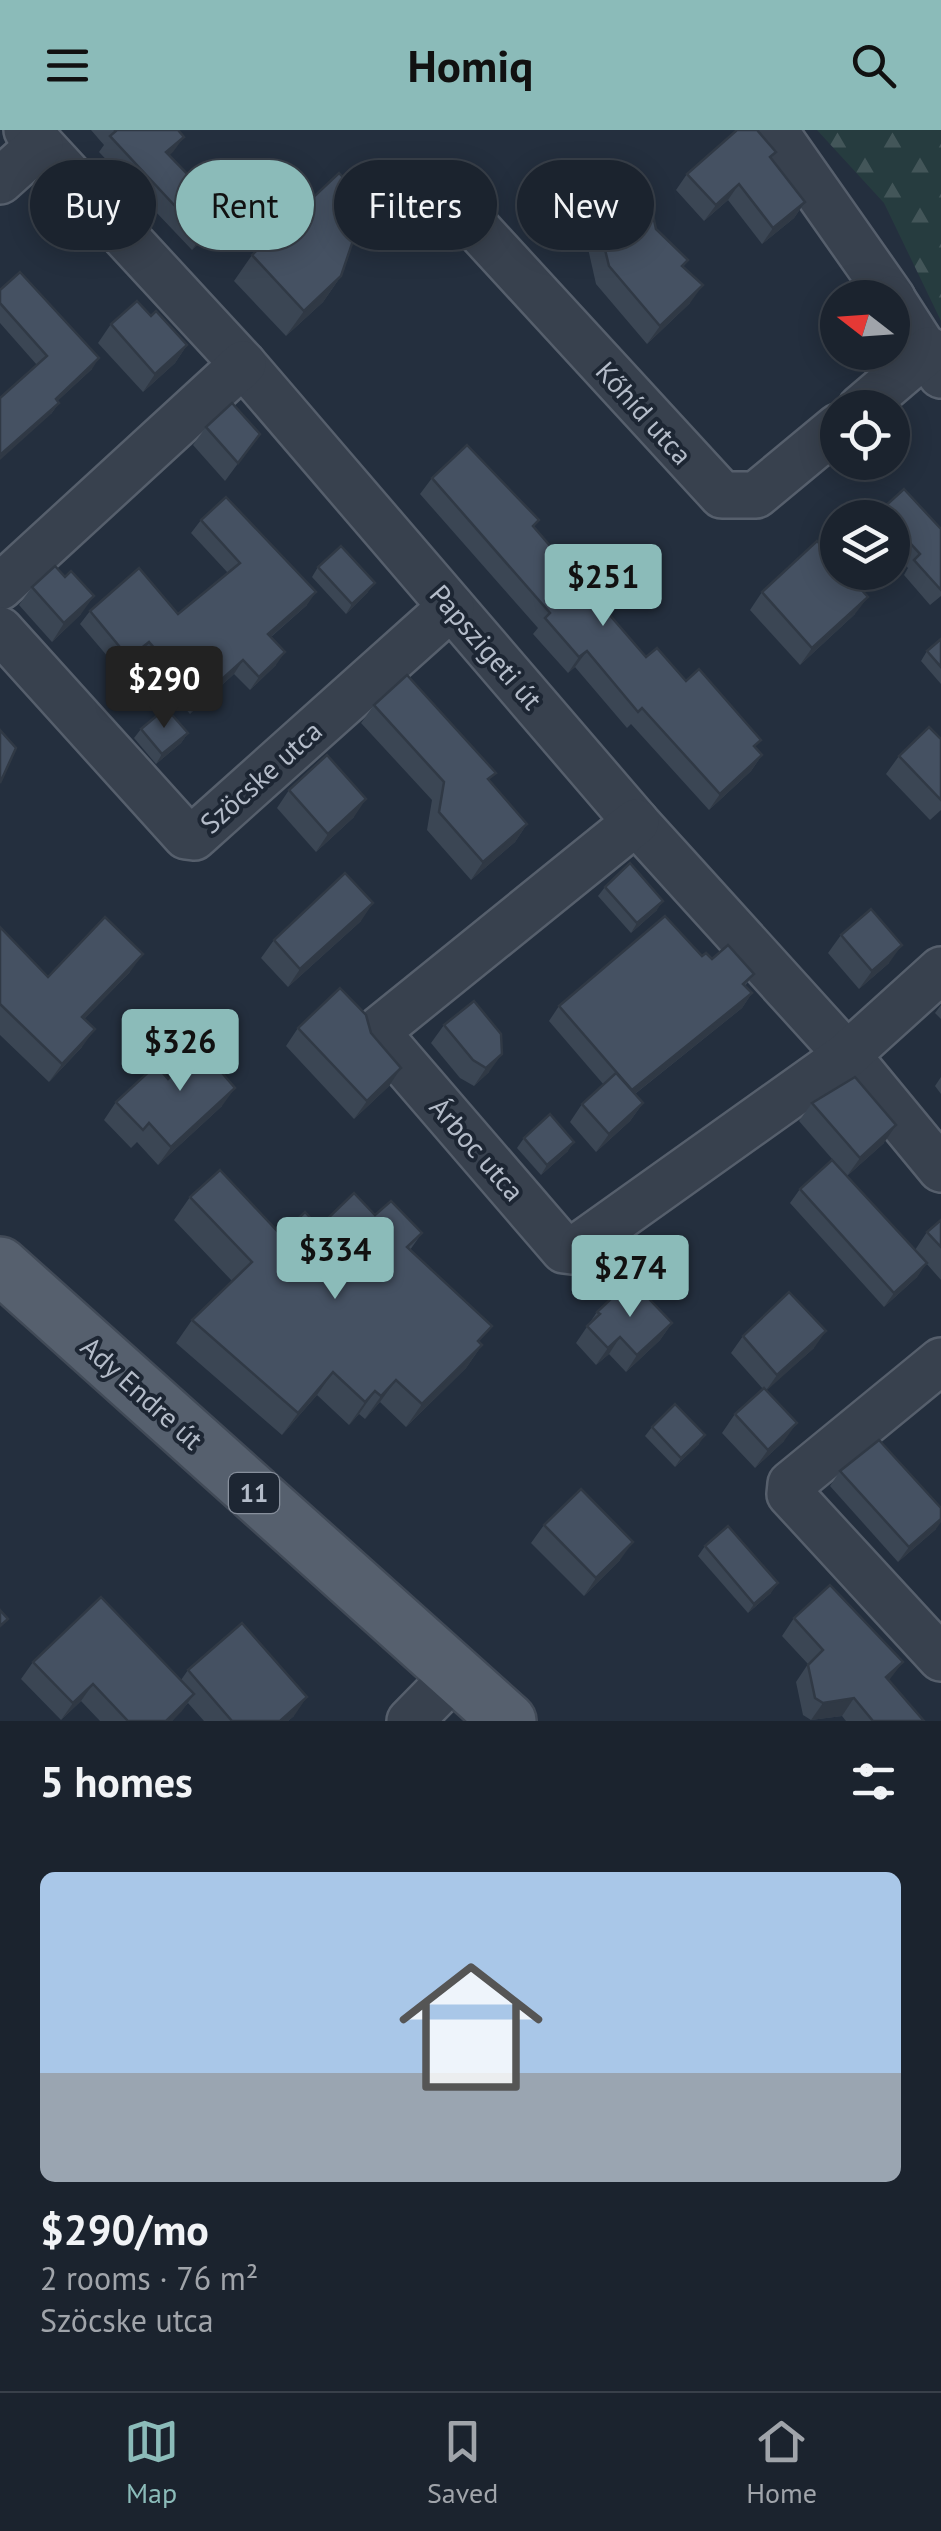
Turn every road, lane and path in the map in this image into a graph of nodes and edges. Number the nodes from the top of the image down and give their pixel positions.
1 (774, 130) edge
2 (33, 138) edge
3 (0, 181) edge
4 (497, 250) edge
5 (879, 280) edge
6 (910, 325) edge
7 (935, 363) edge
8 (243, 364) junction
9 (891, 390) edge
10 (820, 442) edge
11 (0, 588) edge
12 (452, 607) junction
13 (0, 630) edge
14 (636, 822) junction
15 (941, 970) edge
16 (848, 1056) junction
17 (941, 1169) edge
18 (0, 1265) edge
19 (941, 1361) edge
20 (941, 1658) edge
21 (456, 1674) junction
22 (410, 1721) edge
23 (508, 1721) edge

1 - 5 street
2 - 3 street
2 - 8 street, Papszigeti út
4 - 10 street, Kőhíd utca
6 - 7 street
7 - 9 street
8 - 11 street
8 - 12 street, Papszigeti út
12 - 13 street, Szöcske utca
12 - 14 street, Papszigeti út
14 - 16 street, Papszigeti út
14 - 16 street, Árboc utca
15 - 16 street, Árboc utca
16 - 17 street, Papszigeti út
18 - 21 main road, Ady Endre út / 11
19 - 20 street
21 - 22 street
21 - 23 main road, Ady Endre út / 11

